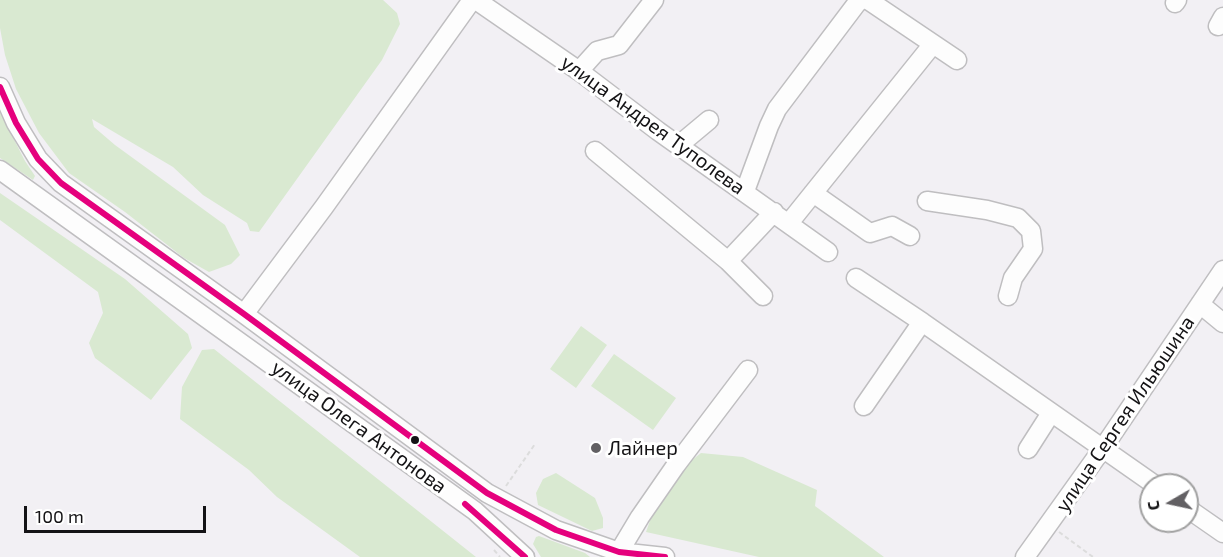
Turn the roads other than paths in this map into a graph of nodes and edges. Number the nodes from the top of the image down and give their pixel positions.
1 (474, 0) edge
2 (654, 0) edge
3 (861, 0) edge
4 (868, 0) edge
5 (933, 44) junction
6 (957, 60) dead end
7 (579, 71) junction
8 (0, 87) edge
9 (709, 120) dead end
10 (682, 148) junction
11 (596, 152) dead end
12 (0, 170) edge
13 (745, 191) junction
14 (813, 193) junction
15 (927, 201) dead end
16 (782, 217) junction
17 (910, 236) dead end
18 (828, 252) dead end
19 (728, 261) junction
20 (1223, 270) edge
21 (856, 278) dead end
22 (763, 296) dead end
23 (1008, 296) dead end
24 (1200, 304) junction
25 (244, 314) junction
26 (922, 322) junction
27 (1223, 322) edge
28 (748, 370) dead end
29 (864, 406) dead end
30 (1051, 413) junction
31 (1103, 448) junction
32 (1028, 449) dead end
33 (1139, 474) edge
34 (1199, 516) edge
35 (1223, 533) edge
36 (618, 555) edge
37 (525, 557) edge
38 (665, 557) edge
39 (1025, 557) edge

1 - 7 street, улица Андрея Туполева
1 - 25 street, улица Андрея Туполева
2 - 7 street
3 - 13 street
4 - 5 street
5 - 6 street
5 - 14 street
7 - 10 street, улица Андрея Туполева
8 - 25 street, улица Олега Антонова
9 - 10 street
10 - 13 street, улица Андрея Туполева
11 - 19 street
12 - 37 street, улица Олега Антонова
13 - 16 street, улица Андрея Туполева
14 - 16 street
14 - 17 street
15 - 23 street
16 - 18 street, улица Андрея Туполева
16 - 19 street
19 - 22 street
20 - 24 street, улица Сергея Ильюшина
21 - 26 street
24 - 27 street
24 - 31 street, улица Сергея Ильюшина
25 - 36 street, улица Олега Антонова
26 - 29 street
26 - 30 street
28 - 36 street
30 - 31 street
30 - 32 street
31 - 33 street
31 - 39 street, улица Сергея Ильюшина
34 - 35 street
36 - 38 street, улица Олега Антонова

